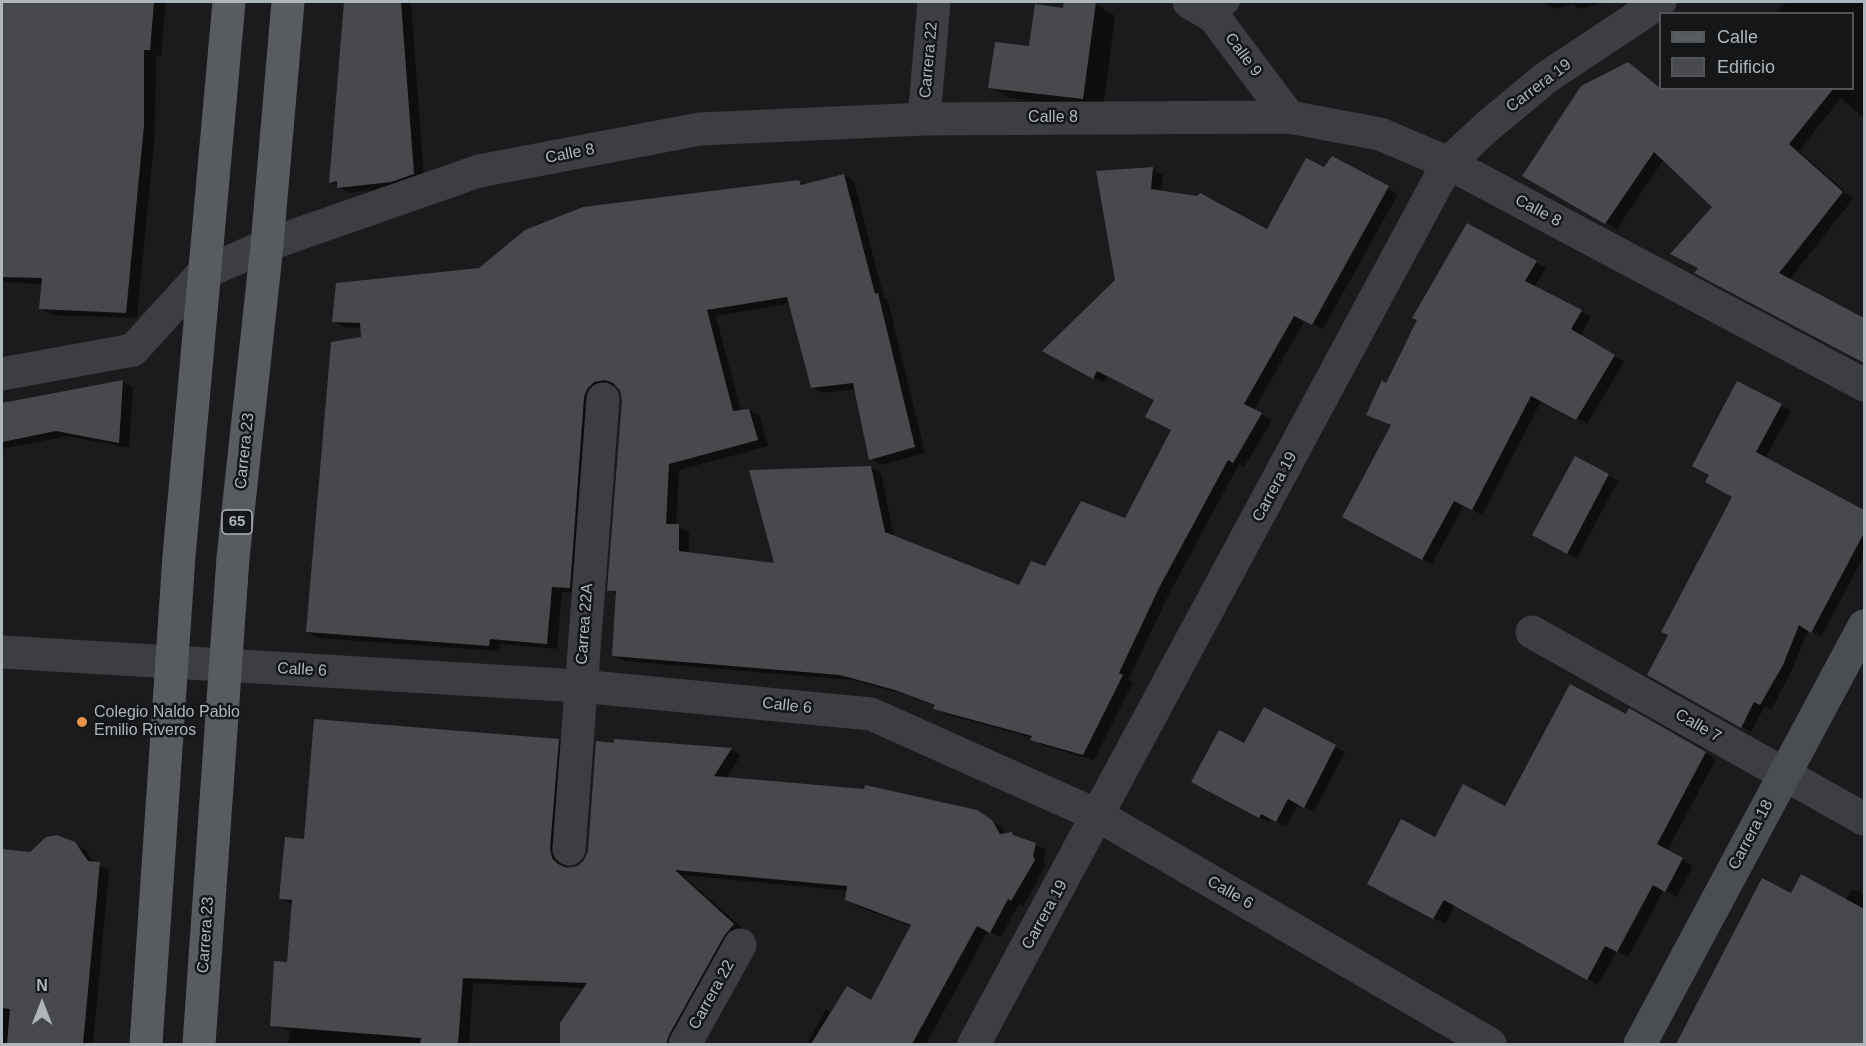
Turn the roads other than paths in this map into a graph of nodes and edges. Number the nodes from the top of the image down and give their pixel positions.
1 (229, 2) edge
2 (288, 2) edge
3 (934, 2) edge
4 (1660, 2) edge
5 (1211, 7) edge
6 (1289, 117) junction
7 (924, 119) junction
8 (1448, 163) junction
9 (267, 245) junction
10 (202, 274) junction
11 (2, 374) edge
12 (1864, 385) edge
13 (603, 399) dead end
14 (1864, 626) edge
15 (1532, 632) dead end
16 (2, 652) edge
17 (173, 663) junction
18 (225, 665) junction
19 (580, 686) junction
20 (1783, 775) junction
21 (1099, 816) junction
22 (1864, 819) edge
23 (569, 849) dead end
24 (740, 945) dead end
25 (146, 1044) edge
26 (199, 1044) edge
27 (685, 1044) edge
28 (974, 1044) edge
29 (1490, 1044) edge
30 (1640, 1044) edge

1 - 10 main road
2 - 9 main road, Carrera 23 / 65
3 - 7 street, Carrera 22
4 - 8 street, Carrera 19
5 - 6 street, Calle 9
6 - 7 street, Calle 8
6 - 8 street, Calle 8
7 - 9 street, Calle 8
8 - 12 street, Calle 8
8 - 21 street, Carrera 19
9 - 10 street, Calle 8
9 - 18 main road, Carrera 23 / 65
10 - 11 street
10 - 17 main road
13 - 19 street, Carrea 22A
14 - 20 street, Carrera 18
15 - 20 street, Calle 7
16 - 17 street, Calle 6
17 - 18 street, Calle 6
17 - 25 main road
18 - 19 street, Calle 6
18 - 26 main road, Carrera 23 / 65
19 - 21 street, Calle 6
19 - 23 street, Carrea 22A
20 - 22 street, Calle 7
20 - 30 street, Carrera 18
21 - 28 street, Carrera 19
21 - 29 street, Calle 6
24 - 27 street, Carrera 22

